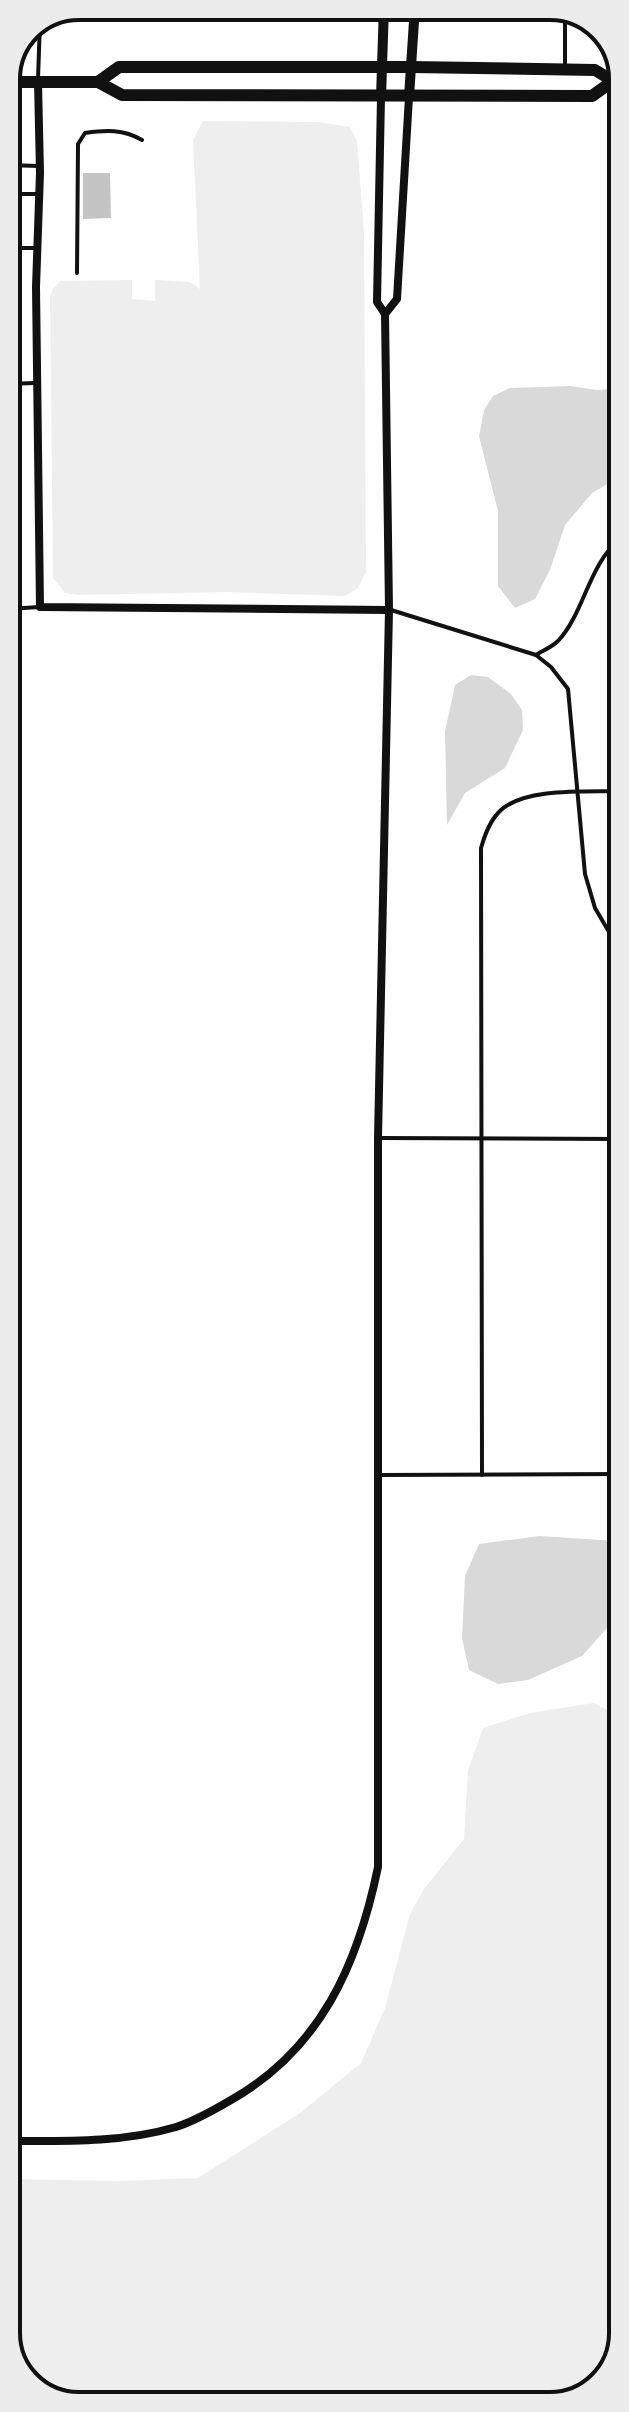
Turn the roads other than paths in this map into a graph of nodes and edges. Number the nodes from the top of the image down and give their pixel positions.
1 (384, 20) edge
2 (414, 20) edge
3 (565, 22) edge
4 (40, 35) edge
5 (411, 67) junction
6 (383, 68) junction
7 (565, 70) junction
8 (609, 77) edge
9 (20, 82) edge
10 (38, 82) junction
11 (98, 82) junction
12 (609, 86) edge
13 (381, 97) junction
14 (409, 97) junction
15 (142, 140) dead end
16 (20, 165) edge
17 (39, 166) junction
18 (20, 194) edge
19 (39, 194) junction
20 (20, 248) edge
21 (37, 248) junction
22 (77, 273) dead end
23 (385, 314) junction
24 (37, 383) junction
25 (20, 384) edge
26 (609, 552) edge
27 (40, 607) junction
28 (20, 608) edge
29 (389, 610) junction
30 (536, 655) junction
31 (609, 791) edge
32 (578, 792) junction
33 (609, 932) edge
34 (378, 1138) junction
35 (480, 1139) junction
36 (609, 1139) edge
37 (609, 1474) edge
38 (376, 1475) junction
39 (482, 1475) junction
40 (20, 2141) edge

1 - 6 street
2 - 5 street
3 - 7 lane
4 - 10 lane
5 - 6 highway
5 - 7 highway
5 - 14 street
6 - 11 highway
6 - 13 street
7 - 8 highway
9 - 10 highway
10 - 11 highway
10 - 17 street
11 - 13 highway
12 - 14 highway
13 - 14 highway
13 - 23 street
14 - 23 street
15 - 22 lane
16 - 17 lane
17 - 19 street
18 - 19 lane
19 - 21 street
20 - 21 lane
21 - 24 street
23 - 29 street
24 - 25 lane
24 - 27 street
26 - 30 lane
27 - 28 lane
27 - 29 street
29 - 30 lane
29 - 34 street
30 - 32 lane
31 - 32 lane
32 - 33 lane
32 - 35 lane
34 - 35 lane
34 - 38 street
35 - 36 lane
35 - 39 lane
37 - 39 lane
38 - 39 lane
38 - 40 street

